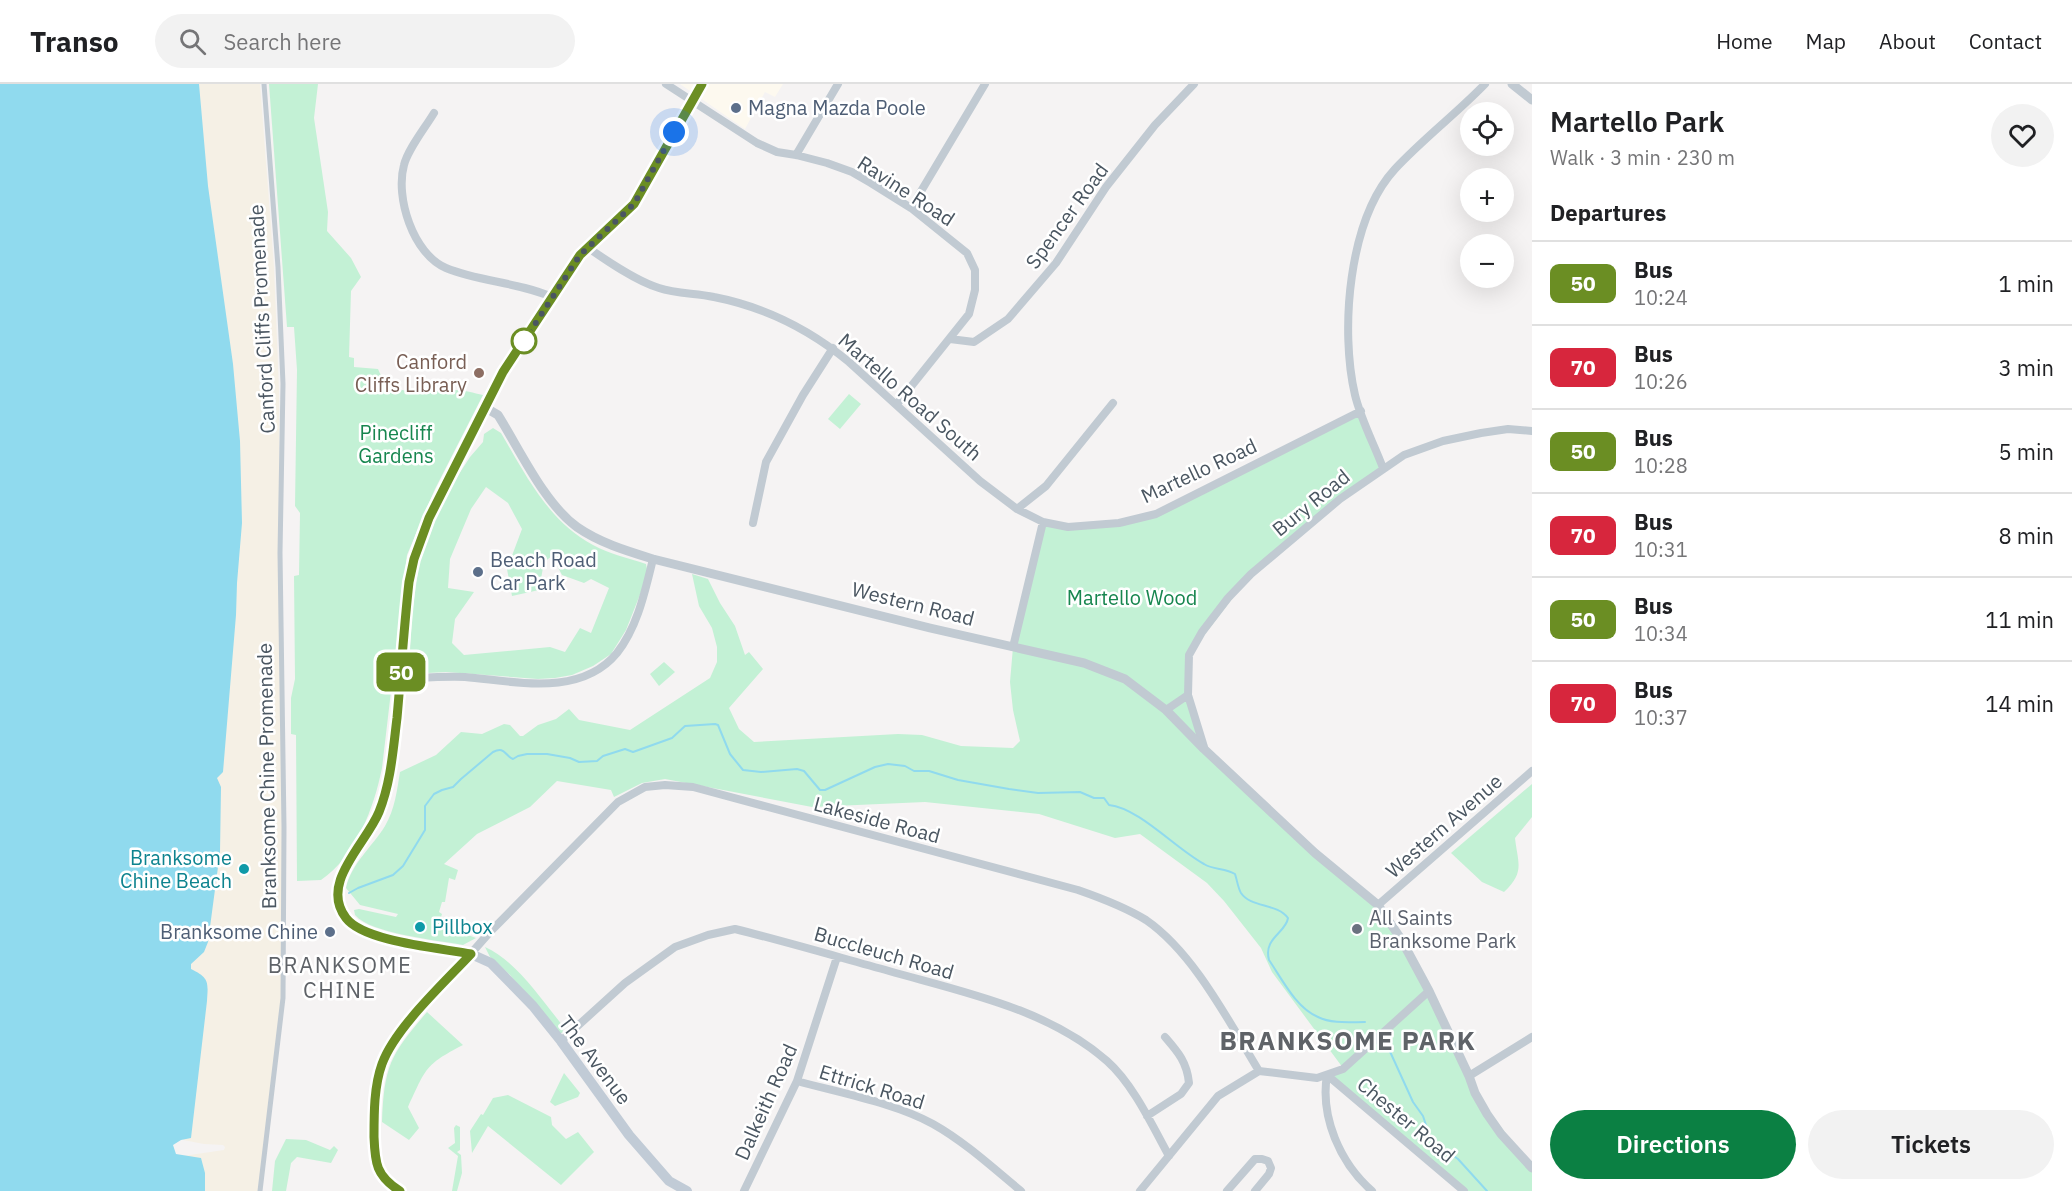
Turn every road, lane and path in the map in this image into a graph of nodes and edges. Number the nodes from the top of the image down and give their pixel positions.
1 (264, 84) edge
2 (666, 84) edge
3 (702, 84) edge
4 (838, 84) edge
5 (985, 84) edge
6 (1194, 84) edge
7 (1485, 84) edge
8 (1512, 84) edge
9 (693, 100) junction
10 (1532, 100) edge
11 (434, 113) dead end
12 (796, 155) junction
13 (911, 208) junction
14 (587, 247) junction
15 (552, 297) junction
16 (950, 339) junction
17 (833, 348) junction
18 (1113, 403) dead end
19 (897, 404) junction
20 (486, 408) junction
21 (1361, 411) junction
22 (1532, 431) edge
23 (1383, 468) junction
24 (980, 481) joint
25 (1017, 509) junction
26 (1043, 522) junction
27 (753, 523) dead end
28 (280, 553) joint
29 (654, 559) junction
30 (1012, 647) junction
31 (400, 679) junction
32 (1188, 695) junction
33 (1166, 710) junction
34 (1204, 749) junction
35 (1532, 771) edge
36 (1378, 905) junction
37 (471, 954) junction
38 (837, 957) junction
39 (1429, 991) junction
40 (1165, 1037) dead end
41 (1532, 1037) edge
42 (561, 1041) junction
43 (1259, 1071) junction
44 (1327, 1075) junction
45 (1469, 1076) junction
46 (797, 1081) junction
47 (1147, 1116) junction
48 (1169, 1156) junction
49 (1532, 1168) edge
50 (1228, 1189) edge
51 (1144, 1190) edge
52 (260, 1191) edge
53 (400, 1191) edge
54 (687, 1191) edge
55 (744, 1191) edge
56 (1021, 1191) edge
57 (1239, 1191) edge
58 (1255, 1191) edge
59 (1372, 1191) edge
60 (1464, 1191) edge

1 - 28 street, Canford Cliffs Promenade
2 - 9 street, Ravine Road
3 - 9 main road
4 - 12 street
5 - 13 street
6 - 16 street, Spencer Road
7 - 21 street
8 - 10 street
9 - 12 street, Ravine Road
9 - 14 main road
11 - 15 street
12 - 13 street, Ravine Road
13 - 16 street, Ravine Road
14 - 15 main road
14 - 17 street, Martello Road South
15 - 20 main road
16 - 19 street, Ravine Road
17 - 19 street, Martello Road South
17 - 27 street
18 - 25 street
19 - 24 street, Martello Road South
20 - 29 street, Western Road
20 - 31 main road, The Avenue
21 - 23 street
21 - 26 street, Martello Road
22 - 23 street, Bury Road
23 - 32 street, Bury Road
24 - 25 street, Martello Road
25 - 26 street, Martello Road
26 - 30 street
28 - 52 street, Branksome Chine Promenade
29 - 30 street, Western Road
29 - 31 street
30 - 33 street, Western Road
31 - 37 main road, The Avenue
32 - 33 street
32 - 34 street, Bury Road
33 - 34 street, Western Road
34 - 36 street, Western Road
35 - 36 street, Western Avenue
36 - 39 street, Western Road
37 - 42 main road, The Avenue
37 - 43 street, Lakeside Road
37 - 53 street, Lakeside Road
38 - 42 street, Buccleuch Road
38 - 46 street, Dalkeith Road
38 - 47 street, Buccleuch Road
39 - 44 street
39 - 45 street, Western Road
40 - 47 street
41 - 45 street
42 - 54 main road, The Avenue
43 - 44 street
43 - 48 street
44 - 59 street
44 - 60 street, Chester Road
45 - 49 street, Western Road
46 - 55 street, Dalkeith Road
46 - 56 street, Ettrick Road
47 - 48 street, Buccleuch Road
48 - 51 street
50 - 57 street
50 - 58 street

